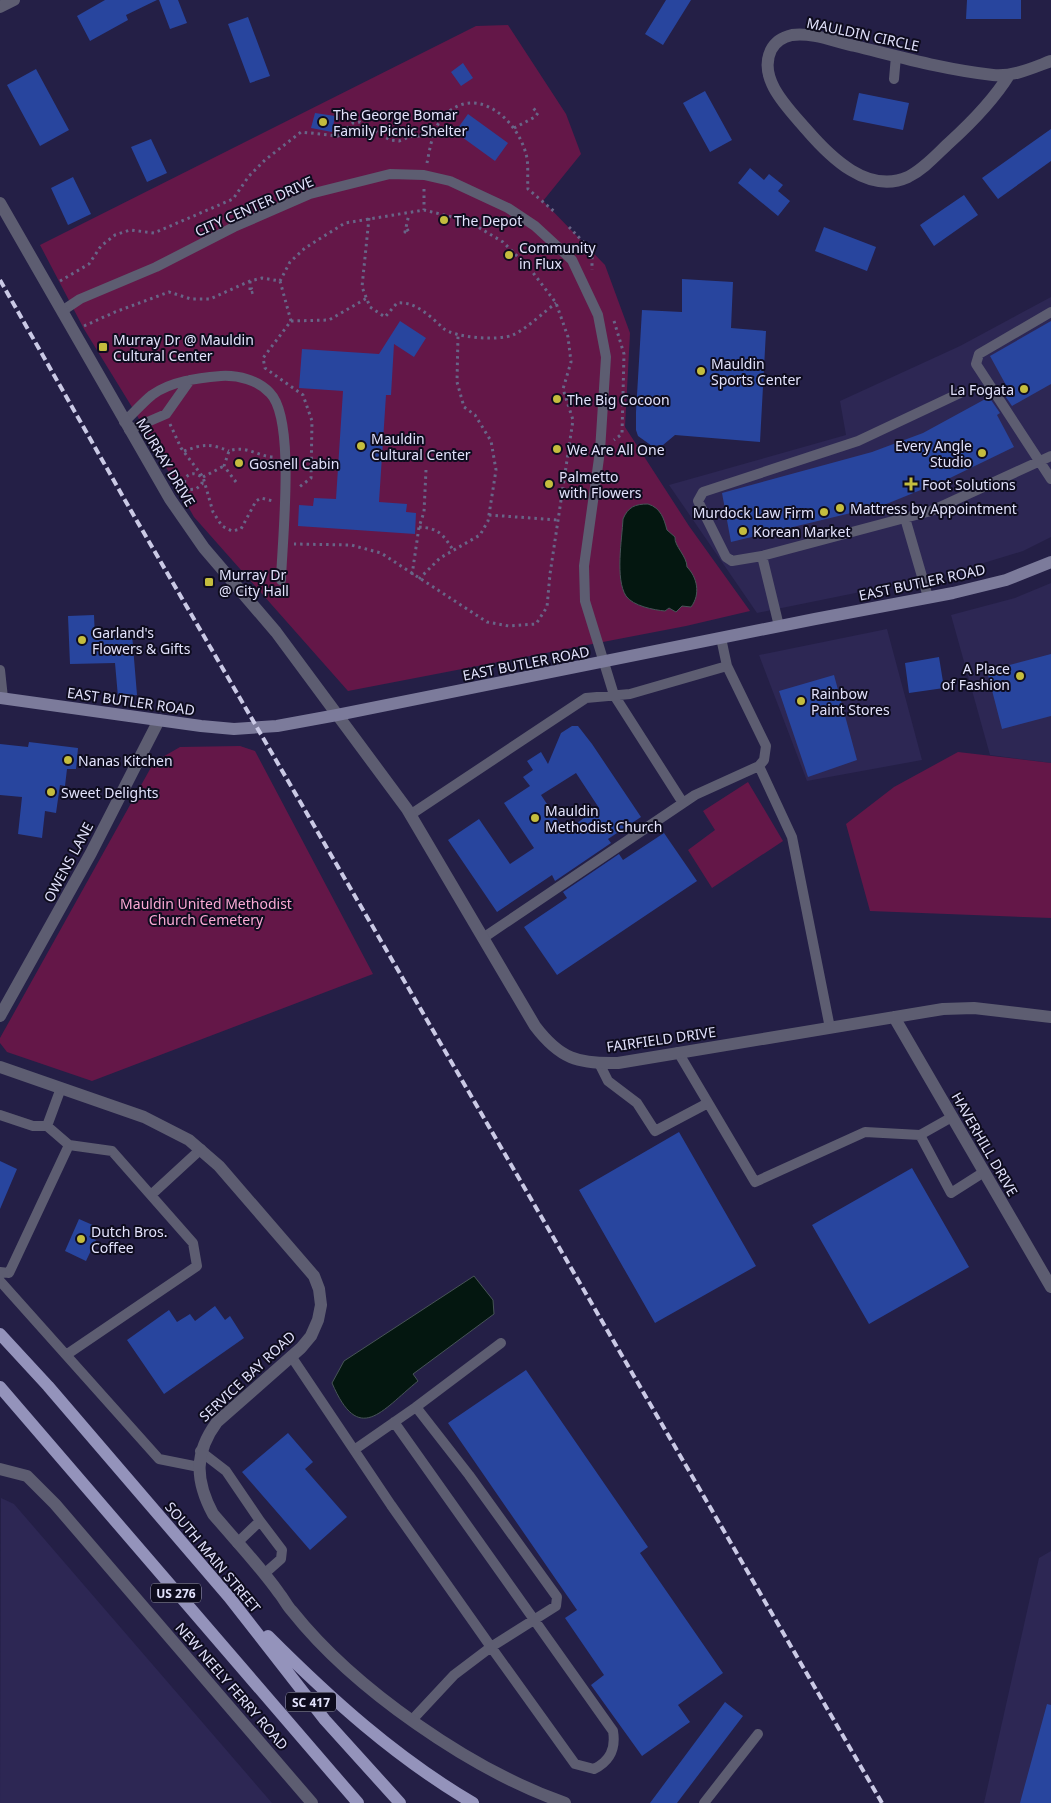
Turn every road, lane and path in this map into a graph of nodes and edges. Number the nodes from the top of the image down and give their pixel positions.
1 (14, 0) edge
2 (0, 7) edge
3 (896, 56) junction
4 (1051, 61) edge
5 (1009, 75) junction
6 (894, 79) dead end
7 (532, 107) dead end
8 (514, 128) junction
9 (433, 136) junction
10 (426, 165) dead end
11 (424, 186) dead end
12 (0, 204) edge
13 (424, 210) junction
14 (556, 213) dead end
15 (409, 214) junction
16 (369, 218) junction
17 (408, 229) dead end
18 (250, 280) junction
19 (280, 281) junction
20 (58, 282) dead end
21 (251, 288) dead end
22 (367, 298) junction
23 (556, 303) junction
24 (62, 311) junction
25 (1051, 312) edge
26 (291, 321) junction
27 (82, 327) dead end
28 (458, 336) junction
29 (190, 379) junction
30 (960, 393) dead end
31 (166, 414) junction
32 (127, 426) junction
33 (184, 451) junction
34 (229, 451) junction
35 (1051, 456) edge
36 (286, 457) junction
37 (1040, 462) junction
38 (224, 466) junction
39 (426, 470) dead end
40 (203, 477) junction
41 (1051, 480) edge
42 (236, 482) dead end
43 (297, 498) dead end
44 (284, 503) junction
45 (489, 515) junction
46 (905, 518) junction
47 (558, 520) junction
48 (419, 527) junction
49 (294, 535) dead end
50 (453, 550) junction
51 (762, 556) junction
52 (1051, 562) edge
53 (412, 575) junction
54 (281, 580) dead end
55 (419, 580) junction
56 (928, 597) junction
57 (779, 626) junction
58 (721, 638) junction
59 (604, 663) junction
60 (727, 666) junction
61 (0, 670) edge
62 (614, 695) junction
63 (1, 698) edge
64 (337, 715) junction
65 (159, 720) junction
66 (759, 766) junction
67 (684, 803) junction
68 (410, 815) junction
69 (483, 938) junction
70 (0, 1016) edge
71 (894, 1017) junction
72 (1051, 1018) edge
73 (830, 1028) junction
74 (678, 1052) junction
75 (599, 1063) junction
76 (0, 1067) edge
77 (61, 1088) junction
78 (708, 1103) junction
79 (0, 1115) edge
80 (952, 1117) junction
81 (47, 1126) junction
82 (920, 1135) junction
83 (69, 1145) junction
84 (201, 1150) junction
85 (984, 1172) junction
86 (151, 1195) junction
87 (0, 1272) edge
88 (0, 1281) edge
89 (1051, 1286) edge
90 (0, 1334) edge
91 (501, 1343) dead end
92 (66, 1356) junction
93 (291, 1356) junction
94 (0, 1387) edge
95 (416, 1407) junction
96 (394, 1422) junction
97 (354, 1450) junction
98 (200, 1451) junction
99 (199, 1467) junction
100 (0, 1469) edge
101 (260, 1521) junction
102 (237, 1543) junction
103 (264, 1574) junction
104 (229, 1597) junction
105 (533, 1620) junction
106 (491, 1648) junction
107 (412, 1720) junction
108 (758, 1734) dead end
109 (356, 1802) edge
110 (312, 1803) edge
111 (400, 1803) edge
112 (473, 1803) edge
113 (565, 1803) edge
114 (704, 1803) edge

1 - 2 street
3 - 5 street, MAULDIN CIRCLE
3 - 5 street, MAULDIN CIRCLE
3 - 6 lane
4 - 5 street, MAULDIN CIRCLE
7 - 8 path
8 - 9 path
8 - 14 path
9 - 10 path
9 - 20 path
11 - 13 path
12 - 24 street, MURRAY DRIVE
13 - 15 path
13 - 23 path
15 - 16 path
15 - 17 path
16 - 19 path
16 - 22 path
18 - 19 path
18 - 21 path
18 - 27 path
19 - 26 path
22 - 26 path
22 - 28 path
23 - 28 path
23 - 47 path
24 - 32 street, MURRAY DRIVE
24 - 59 lane, CITY CENTER DRIVE
25 - 37 lane
26 - 43 path
28 - 45 path
29 - 31 lane
29 - 32 lane
29 - 36 lane
30 - 51 lane
31 - 32 lane
31 - 33 path
32 - 64 street, MURRAY DRIVE
33 - 34 path
33 - 40 path
34 - 36 path
34 - 38 path
35 - 37 lane
36 - 44 lane
37 - 41 lane
37 - 46 lane
38 - 40 path
38 - 42 path
39 - 48 path
40 - 40 path
40 - 44 path
44 - 54 lane
45 - 47 path
45 - 50 path
46 - 51 lane
46 - 56 lane
47 - 55 path
48 - 50 path
48 - 53 path
49 - 53 path
50 - 55 path
51 - 57 lane
52 - 56 main road, EAST BUTLER ROAD
53 - 55 path
56 - 57 main road, EAST BUTLER ROAD
57 - 58 main road, EAST BUTLER ROAD
58 - 59 main road, EAST BUTLER ROAD
58 - 60 lane
59 - 62 lane, CITY CENTER DRIVE
59 - 64 main road, EAST BUTLER ROAD
60 - 62 lane
60 - 66 lane
61 - 63 lane
62 - 67 lane, CITY CENTER DRIVE
62 - 68 lane
63 - 65 main road, EAST BUTLER ROAD
64 - 65 main road, EAST BUTLER ROAD
64 - 68 street, FAIRFIELD DRIVE
65 - 70 street, OWENS LANE
66 - 67 lane
66 - 73 lane
67 - 69 lane
68 - 69 street, FAIRFIELD DRIVE
69 - 75 street, FAIRFIELD DRIVE
71 - 72 street, FAIRFIELD DRIVE
71 - 73 street, FAIRFIELD DRIVE
71 - 80 street, HAVERHILL DRIVE
73 - 74 street, FAIRFIELD DRIVE
74 - 75 street, FAIRFIELD DRIVE
74 - 78 lane
75 - 78 lane
76 - 77 street, SERVICE BAY ROAD
77 - 81 lane
77 - 84 street, SERVICE BAY ROAD
78 - 82 lane
79 - 81 lane
80 - 82 lane
80 - 85 street, HAVERHILL DRIVE
81 - 83 lane
82 - 85 lane
83 - 86 lane
83 - 87 lane
84 - 86 lane
84 - 93 street, SERVICE BAY ROAD
85 - 89 street, HAVERHILL DRIVE
86 - 92 lane
88 - 92 lane
90 - 104 main road, SOUTH MAIN STREET / US 276
91 - 95 lane
92 - 99 lane
93 - 97 lane
93 - 98 street, SERVICE BAY ROAD
94 - 109 main road, US 276
95 - 96 lane
95 - 105 lane
96 - 97 lane
96 - 105 lane
97 - 106 lane
98 - 99 street, SERVICE BAY ROAD
98 - 101 lane
99 - 102 street, SERVICE BAY ROAD
100 - 110 street, NEW NEELY FERRY ROAD
101 - 102 lane
101 - 103 lane
102 - 103 street, SERVICE BAY ROAD
103 - 107 street, SERVICE BAY ROAD
104 - 111 main road, SOUTH MAIN STREET / SC 417
104 - 112 main road, US 276
105 - 106 lane
105 - 106 lane
106 - 107 lane
107 - 113 street, SERVICE BAY ROAD
108 - 114 lane

